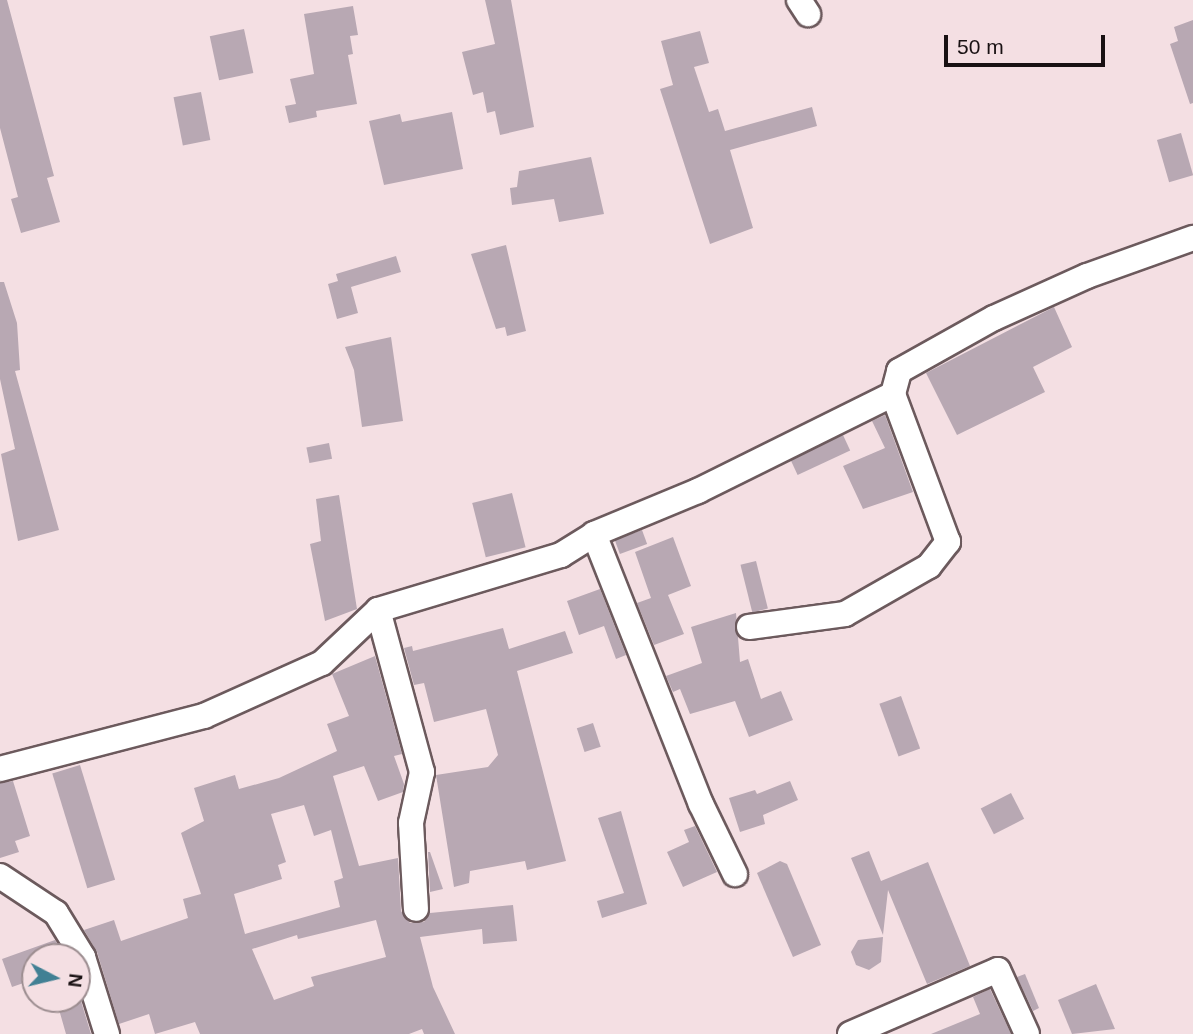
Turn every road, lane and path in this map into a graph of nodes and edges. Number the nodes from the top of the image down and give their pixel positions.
1 (1193, 238) edge
2 (894, 394) junction
3 (594, 534) junction
4 (378, 610) junction
5 (749, 626) dead end
6 (0, 769) edge
7 (735, 874) dead end
8 (0, 876) edge
9 (416, 909) dead end
10 (107, 1034) edge
11 (850, 1034) edge
12 (1027, 1034) edge

1 - 2 street
2 - 3 street
2 - 5 street
3 - 4 street
3 - 7 street
4 - 6 street
4 - 9 street
8 - 10 street
11 - 12 street

